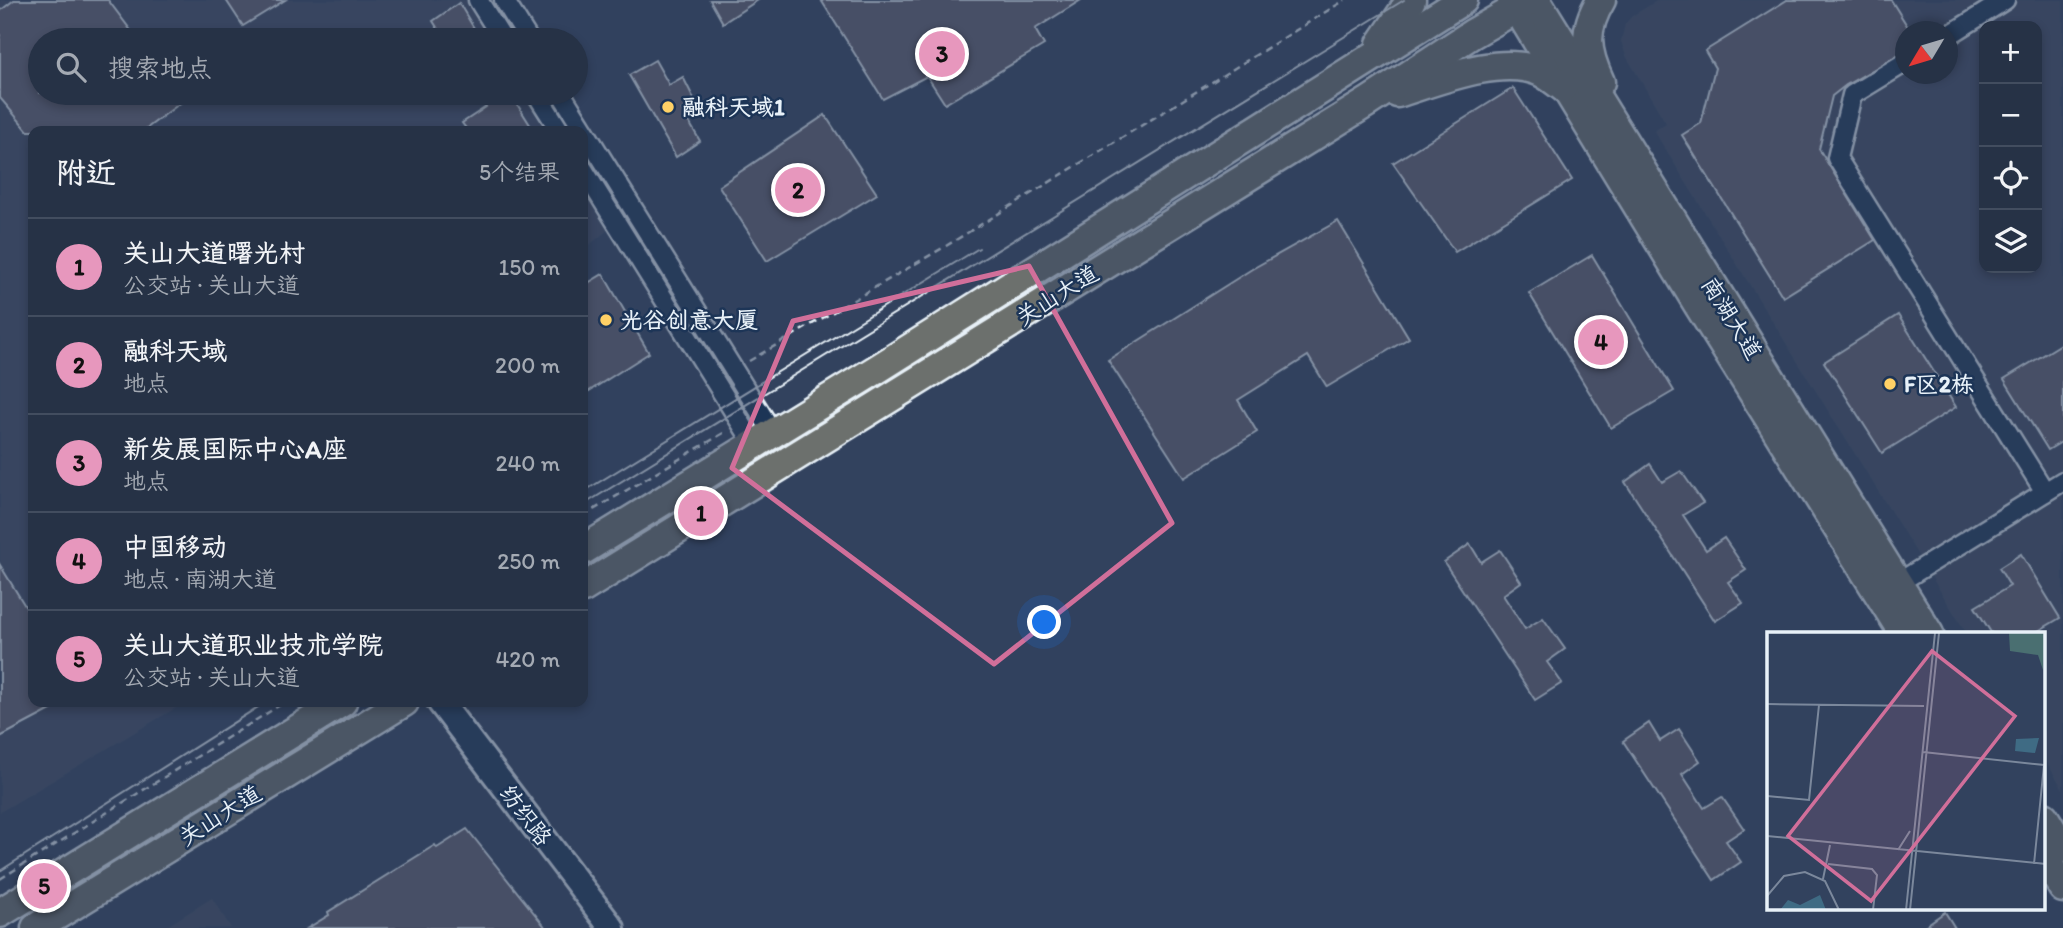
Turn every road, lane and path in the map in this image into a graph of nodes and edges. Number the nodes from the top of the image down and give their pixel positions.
1 (478, 0) edge
2 (503, 0) edge
3 (1345, 0) edge
4 (1411, 0) edge
5 (1463, 0) edge
6 (1601, 0) edge
7 (2005, 0) edge
8 (1524, 2) edge
9 (496, 28) edge
10 (520, 28) edge
11 (1958, 30) edge
12 (1375, 53) junction
13 (1895, 69) edge
14 (1563, 87) junction
15 (1368, 102) junction
16 (543, 105) edge
17 (568, 105) edge
18 (556, 126) edge
19 (580, 126) edge
20 (588, 140) edge
21 (588, 177) edge
22 (1649, 185) junction
23 (746, 362) dead end
24 (756, 433) junction
25 (2063, 481) edge
26 (2045, 492) junction
27 (588, 514) edge
28 (588, 547) edge
29 (1898, 583) junction
30 (588, 585) edge
31 (1903, 632) edge
32 (1928, 632) edge
33 (277, 707) edge
34 (334, 707) edge
35 (396, 707) edge
36 (444, 707) edge
37 (2046, 820) edge
38 (2063, 848) edge
39 (2046, 860) edge
40 (0, 879) edge
41 (2063, 888) edge
42 (0, 914) edge
43 (36, 928) edge
44 (612, 928) edge

1 - 9 street
2 - 10 street
3 - 23 path
4 - 12 main road
5 - 12 main road, 关山大道
6 - 22 main road
7 - 11 street
8 - 14 main road, 南湖大道
8 - 15 main road, 关山大道
8 - 22 main road, 南湖大道
12 - 24 main road, 关山大道
13 - 26 street
14 - 15 main road
14 - 31 main road, 南湖大道
15 - 30 main road, 关山大道
16 - 18 street
17 - 19 street
20 - 24 street
21 - 24 street
22 - 29 main road, 南湖大道
24 - 27 path
24 - 28 main road, 关山大道
25 - 26 street
26 - 29 street
29 - 32 main road, 南湖大道
33 - 40 path
34 - 42 main road, 关山大道
35 - 43 main road, 关山大道
36 - 44 main road, 纺织路
37 - 38 main road
39 - 41 main road

